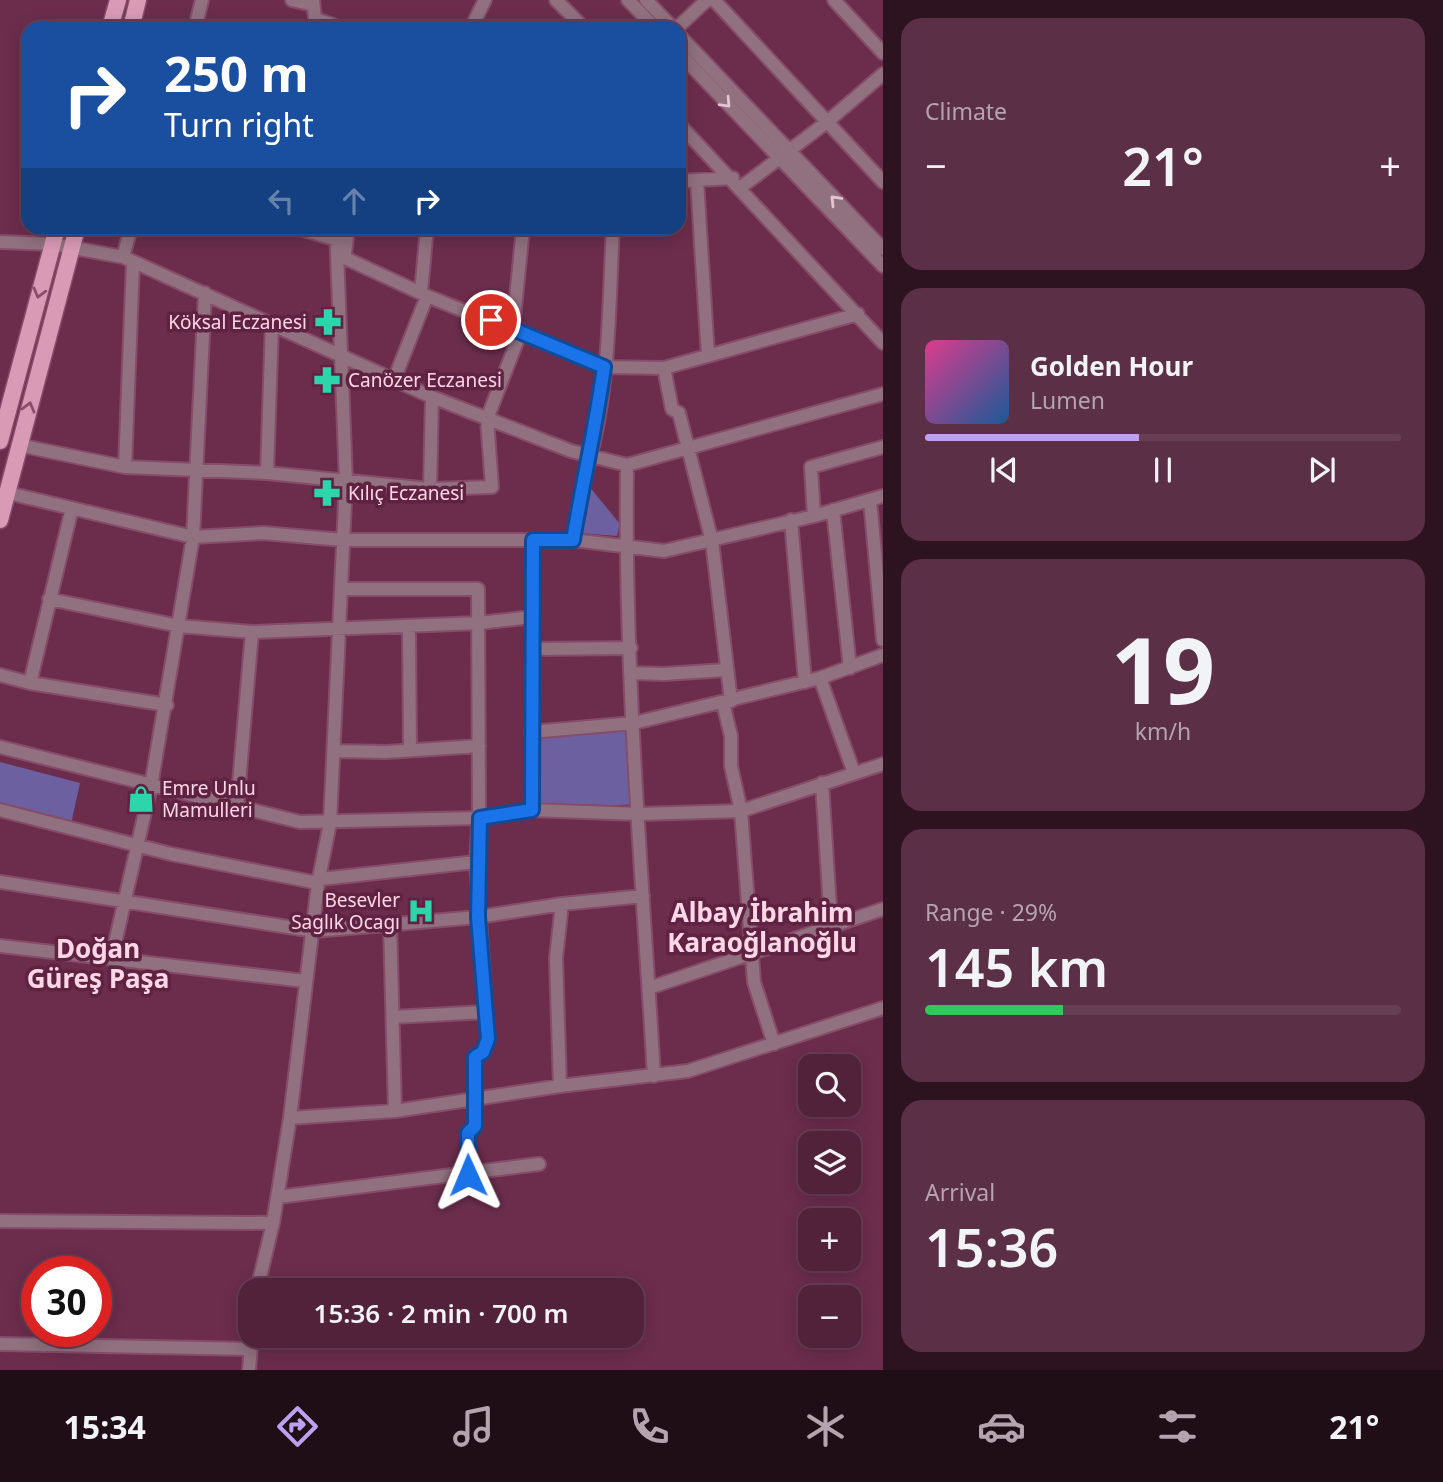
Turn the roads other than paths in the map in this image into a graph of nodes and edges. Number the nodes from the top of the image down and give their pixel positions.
1 (118, 0) edge
2 (138, 0) edge
3 (202, 0) edge
4 (292, 0) edge
5 (485, 0) edge
6 (556, 0) edge
7 (628, 0) edge
8 (646, 0) edge
9 (706, 0) edge
10 (714, 0) edge
11 (834, 0) edge
12 (313, 3) edge
13 (112, 21) edge
14 (133, 21) edge
15 (197, 21) edge
16 (316, 21) edge
17 (474, 21) edge
18 (577, 21) edge
19 (648, 21) edge
20 (668, 21) edge
21 (683, 21) edge
22 (686, 43) edge
23 (883, 53) edge
24 (686, 60) edge
25 (883, 74) edge
26 (827, 122) junction
27 (686, 131) edge
28 (783, 155) junction
29 (686, 181) edge
30 (697, 181) junction
31 (883, 182) edge
32 (736, 183) junction
33 (55, 235) edge
34 (75, 235) edge
35 (130, 235) edge
36 (337, 235) edge
37 (337, 235) edge
38 (347, 235) edge
39 (427, 235) edge
40 (523, 235) edge
41 (613, 235) edge
42 (0, 242) edge
43 (52, 244) junction
44 (71, 249) junction
45 (883, 249) edge
46 (345, 258) junction
47 (128, 260) junction
48 (883, 266) edge
49 (205, 293) junction
50 (424, 294) junction
51 (858, 314) junction
52 (272, 323) junction
53 (517, 330) junction
54 (883, 343) edge
55 (708, 356) junction
56 (342, 357) junction
57 (604, 367) junction
58 (664, 368) junction
59 (394, 380) junction
60 (883, 394) edge
61 (432, 397) junction
62 (487, 419) junction
63 (3, 422) edge
64 (0, 441) edge
65 (18, 445) junction
66 (687, 447) junction
67 (883, 447) edge
68 (588, 456) junction
69 (627, 465) junction
70 (125, 467) junction
71 (196, 469) junction
72 (267, 473) junction
73 (346, 481) junction
74 (430, 489) junction
75 (8, 493) junction
76 (877, 498) edge
77 (72, 508) junction
78 (833, 510) junction
79 (814, 516) junction
80 (0, 520) edge
81 (792, 520) junction
82 (193, 537) junction
83 (343, 540) junction
84 (533, 540) junction
85 (573, 540) junction
86 (712, 541) junction
87 (626, 548) junction
88 (341, 589) junction
89 (49, 599) junction
90 (532, 617) junction
91 (479, 623) junction
92 (179, 626) junction
93 (339, 626) junction
94 (409, 627) junction
95 (252, 632) junction
96 (883, 640) edge
97 (631, 648) junction
98 (532, 649) junction
99 (883, 655) edge
100 (850, 668) junction
101 (726, 670) junction
102 (631, 673) junction
103 (0, 675) edge
104 (820, 678) junction
105 (805, 681) junction
106 (30, 682) junction
107 (727, 702) junction
108 (167, 705) junction
109 (634, 723) junction
110 (531, 732) junction
111 (479, 746) junction
112 (0, 747) edge
113 (410, 750) junction
114 (334, 751) junction
115 (883, 764) edge
116 (854, 773) junction
117 (822, 783) junction
118 (151, 786) junction
119 (237, 807) junction
120 (0, 810) edge
121 (532, 810) junction
122 (741, 811) junction
123 (639, 814) junction
124 (480, 818) junction
125 (330, 823) junction
126 (139, 846) junction
127 (476, 862) junction
128 (319, 881) junction
129 (0, 883) edge
130 (643, 896) junction
131 (125, 904) junction
132 (562, 904) junction
133 (883, 909) edge
134 (478, 917) junction
135 (390, 924) junction
136 (831, 924) junction
137 (314, 931) junction
138 (0, 946) edge
139 (752, 955) junction
140 (112, 956) junction
141 (305, 981) junction
142 (649, 988) junction
143 (883, 1008) edge
144 (486, 1012) junction
145 (393, 1017) junction
146 (774, 1044) junction
147 (654, 1076) junction
148 (561, 1086) junction
149 (476, 1100) junction
150 (395, 1111) junction
151 (290, 1118) junction
152 (539, 1164) dead end
153 (468, 1175) junction
154 (278, 1197) junction
155 (0, 1221) edge
156 (273, 1223) junction
157 (260, 1278) edge
158 (0, 1344) edge
159 (251, 1349) joint
160 (249, 1370) edge

1 - 13 main road
2 - 14 main road
3 - 15 street
4 - 12 street
5 - 17 street
6 - 18 street
7 - 19 street
8 - 20 street
9 - 21 street
10 - 26 street
11 - 23 street
12 - 16 street
22 - 28 street
24 -> 28 street
25 - 26 street
26 - 28 street
26 - 31 street
27 - 32 street
28 - 32 street
45 -> 28 street
28 - 48 street
29 - 30 street
30 - 32 street
30 - 55 street
32 - 51 street
33 - 43 main road
34 - 44 main road
35 - 47 street
36 - 46 street
37 - 56 street
38 - 46 street
39 - 50 street
40 - 53 street
41 - 57 street
42 - 43 street
43 - 44 street
43 -> 63 main road
44 - 47 street
65 -> 44 main road
46 - 50 street
47 - 49 street
47 - 70 street
49 - 52 street
49 - 71 street
50 - 53 street
50 - 59 street
51 - 54 street
51 - 55 street
52 - 56 street
52 - 72 street
53 - 57 street
53 - 62 street
55 - 58 street
56 - 59 street
56 - 73 street
57 - 58 street
57 - 68 street
58 - 66 street
59 - 61 street
60 - 66 street
61 - 62 street
61 - 74 street
62 - 68 street
62 - 74 street
63 - 64 main road
65 - 70 street
65 - 75 main road
66 - 69 street
66 - 86 street
67 - 79 street
68 - 69 street
68 - 85 street
69 - 87 street
70 - 71 street
71 - 72 street
71 - 82 street
72 - 73 street
73 - 74 street
73 - 83 street
75 - 77 street
75 - 80 main road
76 - 78 street
76 - 96 street
77 - 82 street
77 - 89 street
78 - 79 street
78 - 100 street
79 - 81 street
81 - 86 street
81 - 105 street
82 - 83 street
82 - 92 street
83 - 84 street
83 - 88 street
84 - 85 street
84 - 90 street
85 - 87 street
86 - 87 street
86 - 101 street
87 - 97 street
88 - 91 street
88 - 93 street
89 - 92 street
89 - 106 street
90 - 91 street
90 - 98 street
91 - 94 street
91 - 111 street
92 - 95 street
92 - 108 street
93 - 94 street
93 - 95 street
93 - 114 street
94 - 113 street
95 - 119 street
97 - 98 street
97 - 102 street
98 - 110 street
99 - 100 street
100 - 104 street
101 - 102 street
101 - 107 street
102 - 109 street
103 - 106 street
104 - 105 street
104 - 116 street
105 - 107 street
106 - 108 street
107 - 109 street
107 - 122 street
108 - 118 street
109 - 110 street
109 - 123 street
110 - 121 street
111 - 113 street
111 - 124 street
112 - 118 street
113 - 114 street
114 - 125 street
115 - 116 street
116 - 117 street
117 - 122 street
117 - 136 street
118 - 119 street
118 - 126 street
119 - 125 street
120 - 126 street
121 - 123 street
121 - 124 street
122 - 123 street
122 - 139 street
123 - 130 street
124 - 125 street
124 - 127 street
125 - 128 street
126 - 128 street
126 - 131 street
127 - 128 street
127 - 134 street
128 - 137 street
129 - 131 street
130 - 132 street
130 - 142 street
131 - 137 street
131 - 140 street
132 - 134 street
132 - 148 street
133 - 136 street
134 - 135 street
134 - 144 street
135 - 137 street
135 - 145 street
136 - 139 street
137 - 141 street
138 - 140 street
139 - 142 street
139 - 146 street
140 - 141 street
141 - 151 street
142 - 147 street
143 - 146 street
144 - 145 street
144 - 149 street
145 - 150 street
146 - 147 street
147 - 148 street
148 - 149 street
149 - 150 street
149 - 153 street
150 - 151 street
151 - 154 street
152 - 153 street
153 - 154 street
154 - 156 street
155 - 156 street
156 - 157 street
158 - 159 street
159 - 160 street

